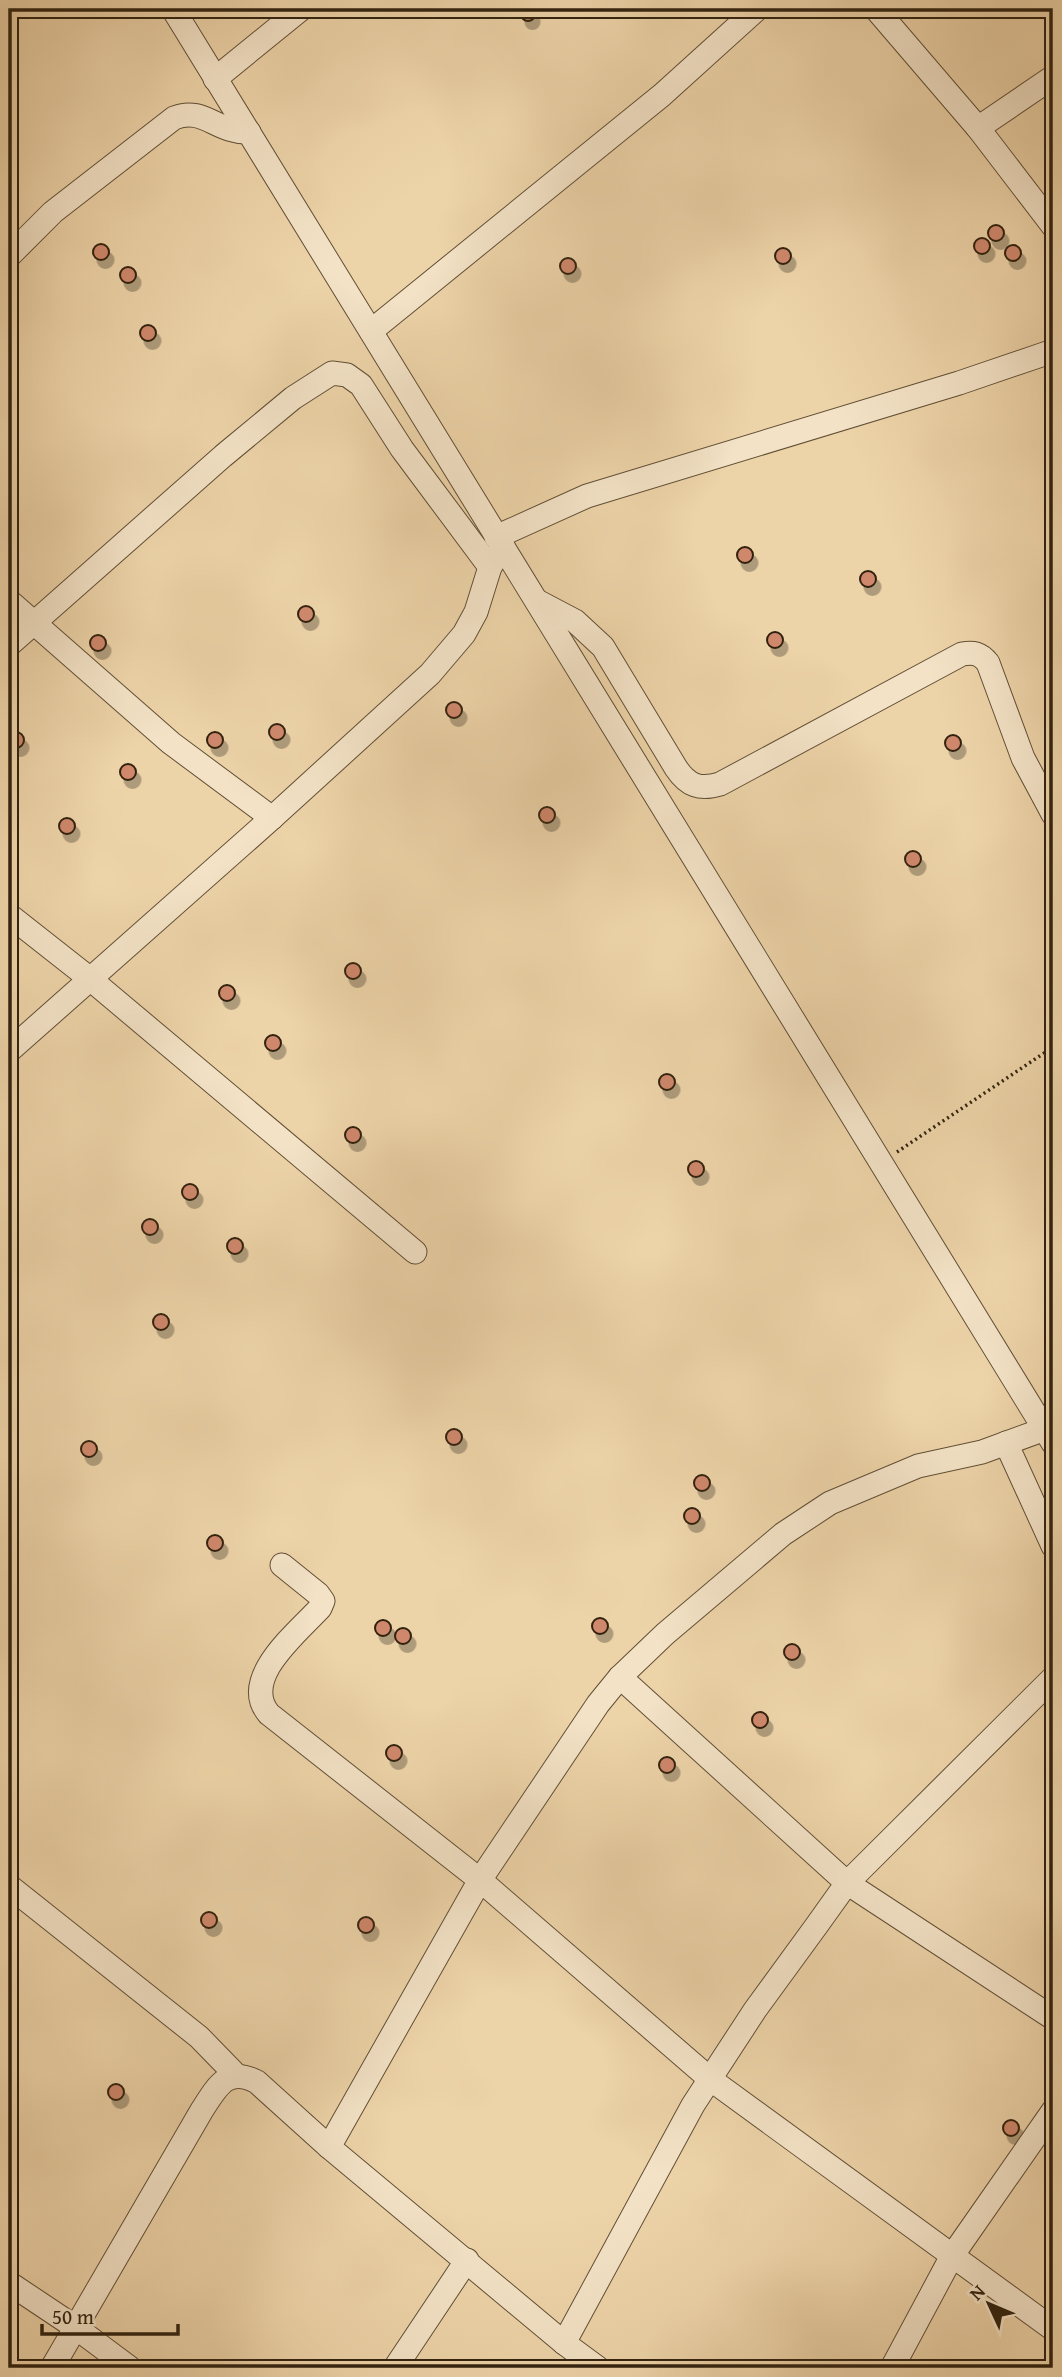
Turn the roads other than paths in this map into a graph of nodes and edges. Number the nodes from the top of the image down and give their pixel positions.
1 (173, 9) edge
2 (301, 9) edge
3 (757, 9) edge
4 (876, 9) edge
5 (1053, 77) edge
6 (215, 79) junction
7 (978, 128) junction
8 (249, 132) junction
9 (1053, 226) edge
10 (9, 256) edge
11 (371, 331) junction
12 (1053, 351) edge
13 (500, 541) junction
14 (490, 568) junction
15 (9, 601) edge
16 (537, 601) junction
17 (34, 622) junction
18 (9, 645) edge
19 (1053, 814) edge
20 (272, 818) junction
21 (9, 915) edge
22 (89, 978) junction
23 (9, 1051) edge
24 (415, 1252) dead end
25 (1049, 1436) edge
26 (1006, 1444) junction
27 (1053, 1546) edge
28 (282, 1565) dead end
29 (621, 1677) junction
30 (1053, 1678) edge
31 (480, 1880) junction
32 (847, 1883) junction
33 (9, 1886) edge
34 (1053, 2018) edge
35 (236, 2075) junction
36 (710, 2079) junction
37 (1053, 2111) edge
38 (329, 2147) junction
39 (952, 2256) junction
40 (467, 2260) junction
41 (9, 2283) edge
42 (75, 2327) junction
43 (1053, 2329) edge
44 (564, 2343) junction
45 (52, 2368) edge
46 (130, 2368) edge
47 (395, 2368) edge
48 (598, 2368) edge
49 (892, 2368) edge

1 - 6 street
2 - 6 street
3 - 11 street
4 - 7 street
5 - 7 street
6 - 8 street
7 - 9 street
8 - 10 street
8 - 11 street
11 - 13 street
12 - 13 street
13 - 14 street
13 - 16 street
14 - 17 street
14 - 20 street
15 - 17 street
16 - 19 street
16 - 25 street
17 - 18 street
17 - 20 street
20 - 22 street
21 - 22 street
22 - 23 street
22 - 24 street
25 - 26 street
26 - 27 street
26 - 29 street
28 - 31 street
29 - 31 street
29 - 32 street
30 - 32 street
31 - 36 street
31 - 38 street
32 - 34 street
32 - 36 street
33 - 35 street
35 - 38 street
35 - 42 street
36 - 39 street
36 - 44 street
37 - 39 street
38 - 40 street
39 - 43 street
39 - 49 street
40 - 44 street
40 - 47 street
41 - 42 street
42 - 45 street
42 - 46 street
44 - 48 street

